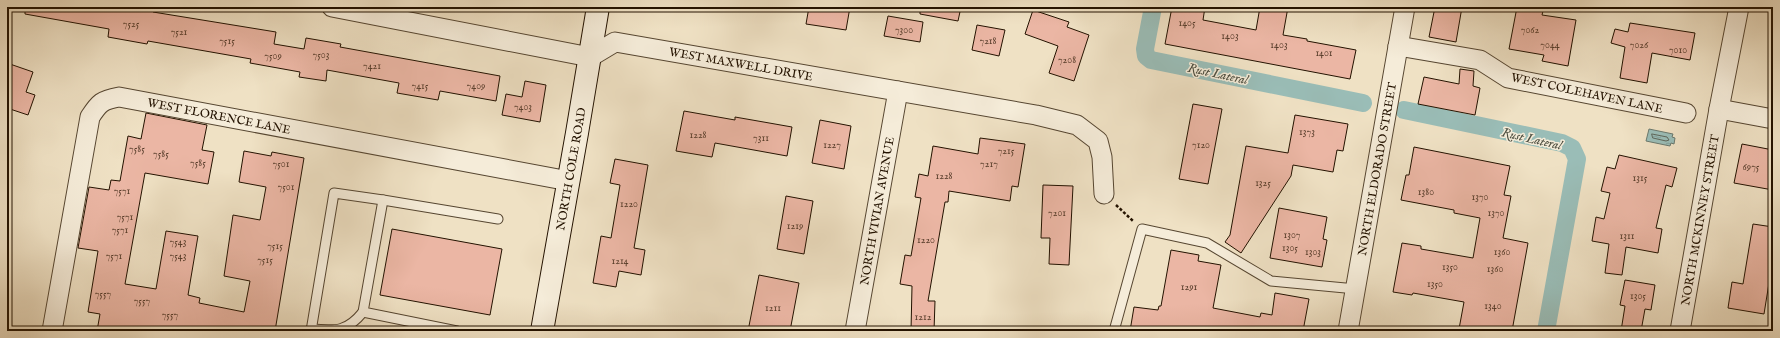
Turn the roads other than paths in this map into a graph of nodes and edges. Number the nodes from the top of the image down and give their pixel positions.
1 (332, 7) edge
2 (598, 7) edge
3 (1405, 7) edge
4 (1739, 7) edge
5 (1398, 46) junction
6 (590, 57) junction
7 (898, 91) junction
8 (1719, 109) junction
9 (1686, 113) dead end
10 (1773, 119) edge
11 (569, 181) junction
12 (1104, 194) road end
13 (383, 200) junction
14 (498, 219) dead end
15 (1356, 289) junction
16 (363, 312) junction
17 (311, 330) edge
18 (52, 331) edge
19 (457, 331) edge
20 (542, 331) edge
21 (855, 331) edge
22 (1114, 331) edge
23 (1348, 331) edge
24 (1680, 331) edge

1 - 6 street
2 - 6 main road, NORTH COLE ROAD
3 - 5 street, NORTH ELDORADO STREET
4 - 8 street, NORTH MCKINNEY STREET
5 - 9 street, WEST COLEHAVEN LANE
5 - 15 street, NORTH ELDORADO STREET
6 - 7 street, WEST MAXWELL DRIVE
6 - 11 main road, NORTH COLE ROAD
7 - 12 street, WEST MAXWELL DRIVE
7 - 21 street, NORTH VIVIAN AVENUE
8 - 10 street
8 - 24 street, NORTH MCKINNEY STREET
11 - 18 street, WEST FLORENCE LANE
11 - 20 main road, NORTH COLE ROAD
13 - 14 lane
13 - 16 lane
13 - 17 lane
15 - 22 lane
15 - 23 street, NORTH ELDORADO STREET
16 - 17 lane
16 - 19 lane

